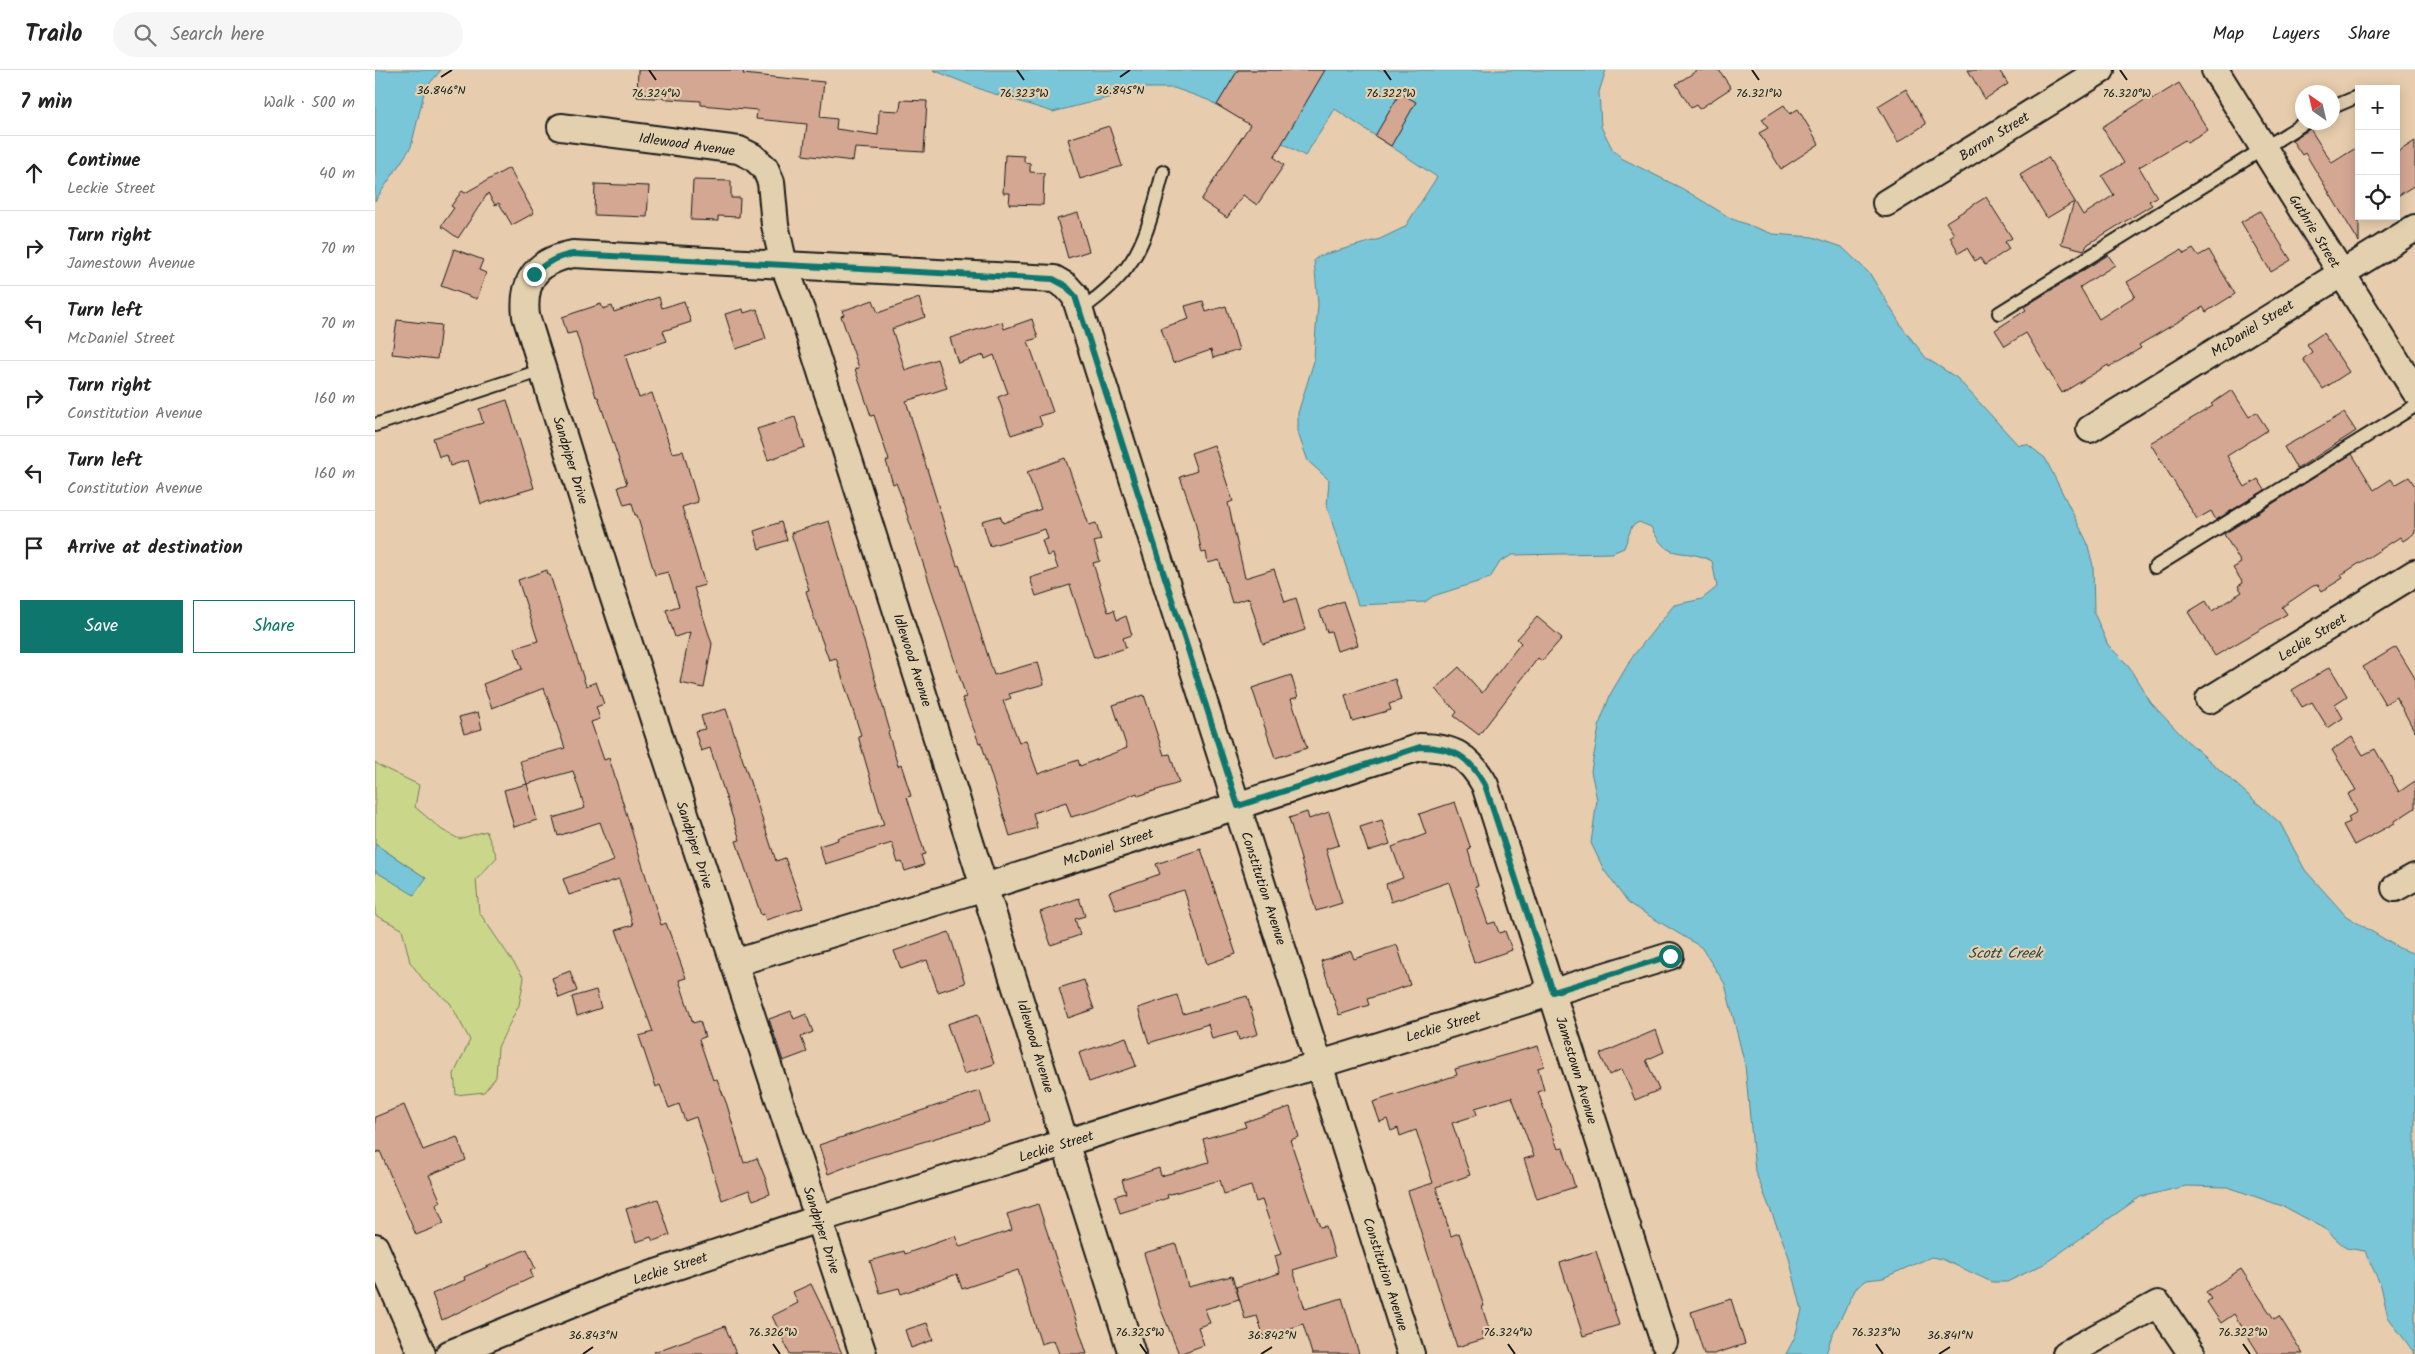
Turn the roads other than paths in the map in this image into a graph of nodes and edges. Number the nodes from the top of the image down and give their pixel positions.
1 (2101, 70) edge
2 (2215, 70) edge
3 (2355, 98) edge
4 (2340, 104) edge
5 (561, 127) dead end
6 (2295, 130) edge
7 (2265, 149) junction
8 (1163, 172) dead end
9 (1886, 203) dead end
10 (2415, 228) edge
11 (784, 266) junction
12 (2341, 273) junction
13 (1079, 311) junction
14 (1999, 313) dead end
15 (532, 335) joint
16 (543, 370) junction
17 (2415, 391) edge
18 (2415, 406) edge
19 (375, 425) edge
20 (2090, 428) dead end
21 (2155, 567) dead end
22 (2415, 573) edge
23 (2209, 700) dead end
24 (1477, 770) joint
25 (1238, 806) junction
26 (985, 887) junction
27 (1670, 956) dead end
28 (734, 963) junction
29 (1553, 992) junction
30 (1319, 1064) junction
31 (1065, 1143) junction
32 (818, 1219) junction
33 (375, 1246) edge
34 (1664, 1342) dead end
35 (422, 1354) edge
36 (449, 1354) edge
37 (863, 1354) edge
38 (1132, 1354) edge
39 (1411, 1354) edge
40 (2066, 1354) edge
41 (2192, 1354) edge

1 - 9 street, Barron Street
2 - 7 street, Guthrie Street
3 - 4 lane
5 - 11 street, Idlewood Avenue
6 - 7 lane
7 - 12 street, Guthrie Street
7 - 14 lane
8 - 13 lane
10 - 12 street, McDaniel Street
11 - 13 street, Constitution Avenue
11 - 15 street, Constitution Avenue
11 - 26 street, Idlewood Avenue
12 - 17 street, Guthrie Street
12 - 20 street, McDaniel Street
13 - 25 street, Constitution Avenue
15 - 16 street, Sandpiper Drive
16 - 19 lane
16 - 28 street, Sandpiper Drive
18 - 21 lane
22 - 23 street, Leckie Street
24 - 25 street, McDaniel Street
24 - 29 street, Jamestown Avenue
25 - 26 street, McDaniel Street
25 - 30 street, Constitution Avenue
26 - 28 street, McDaniel Street
26 - 31 street, Idlewood Avenue
27 - 29 street, Leckie Street
28 - 32 street, Sandpiper Drive
29 - 30 street, Leckie Street
29 - 34 street, Jamestown Avenue
30 - 31 street, Leckie Street
30 - 39 street, Constitution Avenue
31 - 32 street, Leckie Street
31 - 38 street, Idlewood Avenue
32 - 36 street, Leckie Street
32 - 37 street, Sandpiper Drive
33 - 35 street
40 - 41 street

